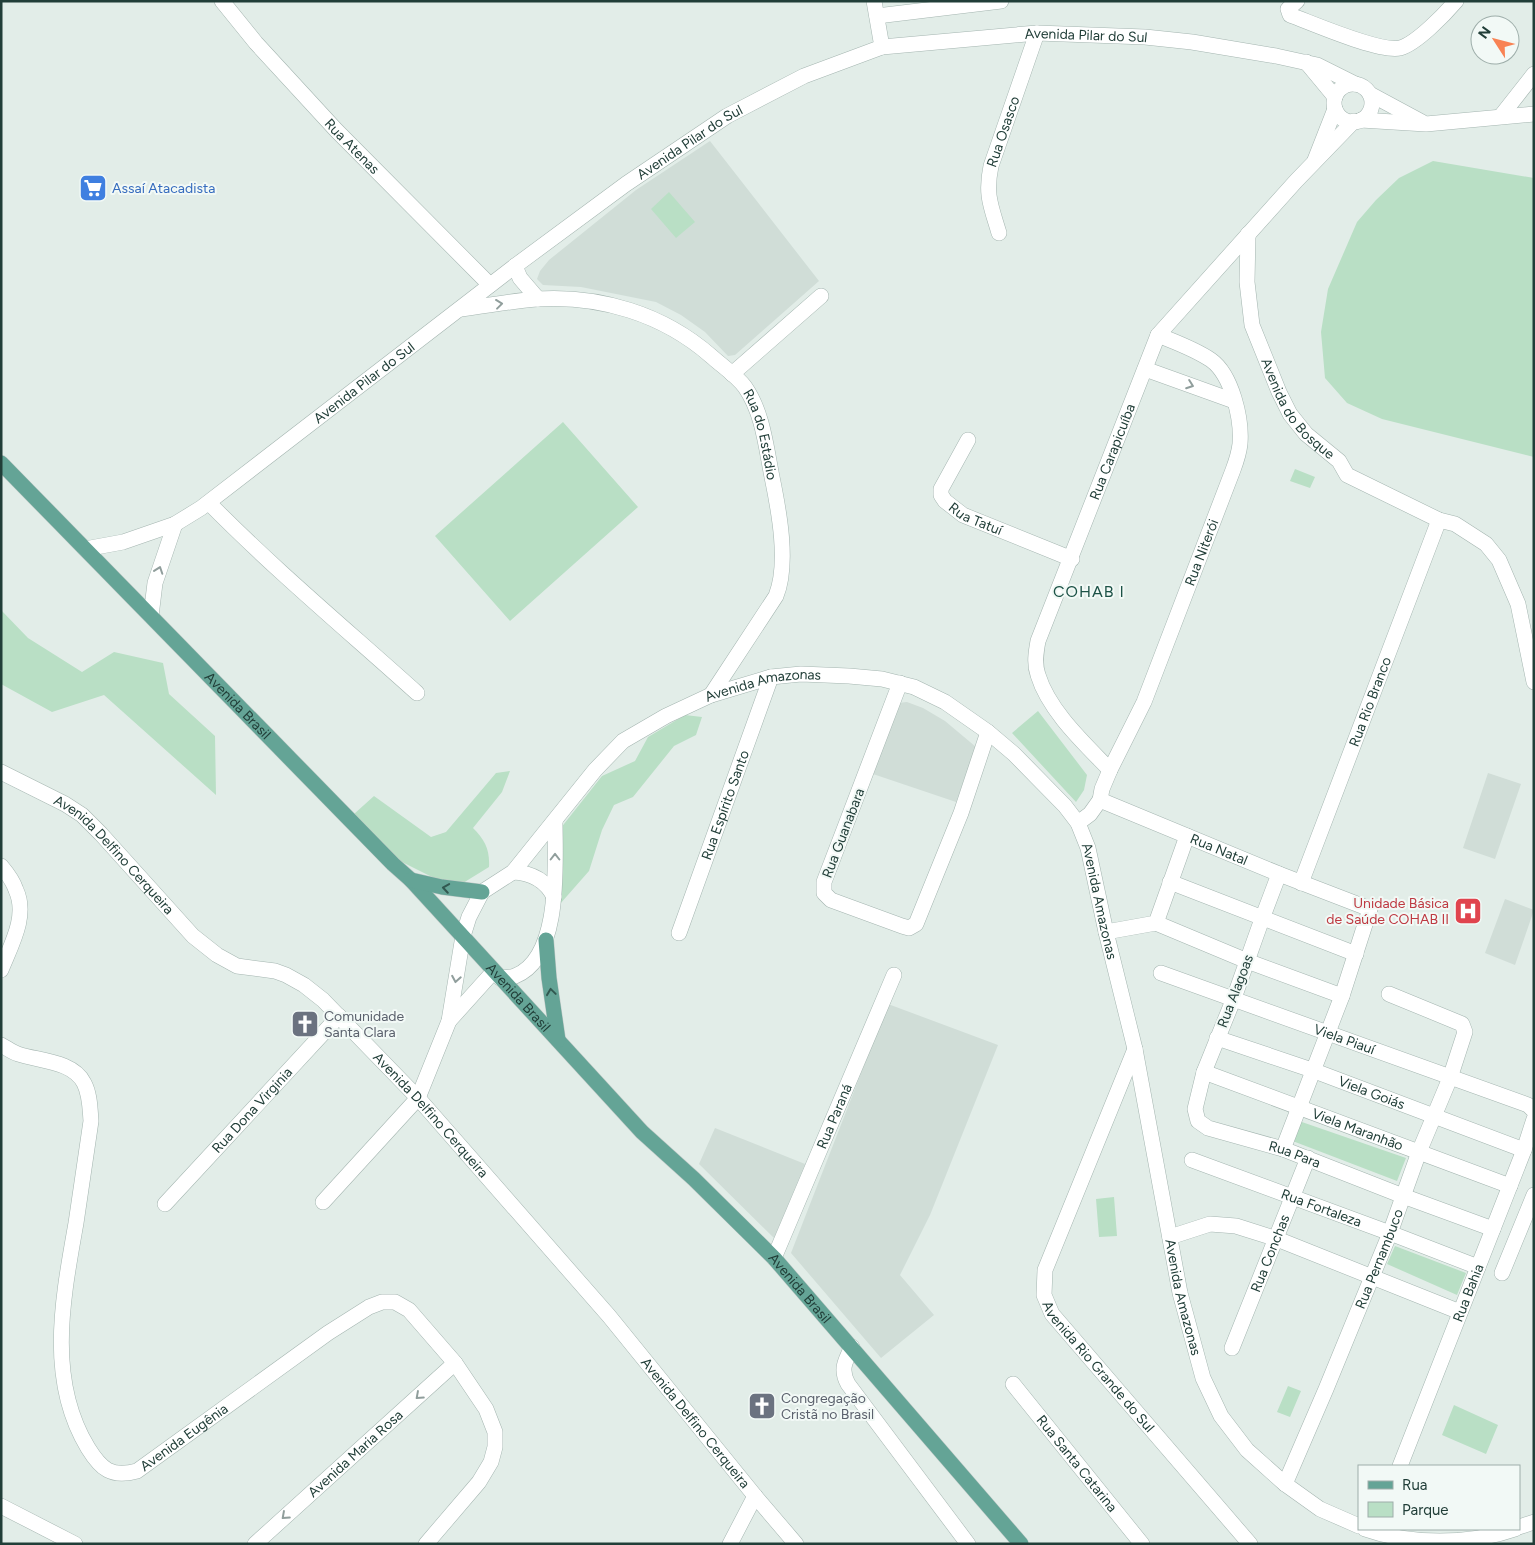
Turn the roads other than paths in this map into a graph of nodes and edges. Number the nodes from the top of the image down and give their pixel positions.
1 (222, 1) edge
2 (1001, 1) edge
3 (1456, 1) edge
4 (1292, 7) edge
5 (876, 8) edge
6 (1037, 32) junction
7 (882, 47) junction
8 (1306, 62) junction
9 (1532, 79) edge
10 (1355, 84) junction
11 (1370, 94) junction
12 (1335, 103) junction
13 (1534, 114) edge
14 (1501, 116) junction
15 (1357, 121) junction
16 (1426, 124) junction
17 (1313, 164) junction
18 (999, 233) dead end
19 (1248, 234) junction
20 (515, 266) junction
21 (490, 285) junction
22 (821, 296) dead end
23 (538, 299) junction
24 (461, 309) junction
25 (1158, 335) junction
26 (1145, 369) junction
27 (732, 374) junction
28 (1234, 401) junction
29 (968, 440) dead end
30 (1, 463) edge
31 (209, 503) junction
32 (1439, 520) junction
33 (175, 524) junction
34 (86, 549) junction
35 (1072, 559) junction
36 (151, 616) junction
37 (772, 677) junction
38 (1534, 682) edge
39 (900, 683) junction
40 (417, 693) dead end
41 (712, 695) junction
42 (988, 732) junction
43 (1110, 770) junction
44 (1, 772) edge
45 (1100, 800) junction
46 (555, 822) junction
47 (1078, 823) junction
48 (1187, 836) junction
49 (1, 866) edge
50 (513, 872) junction
51 (1279, 874) junction
52 (412, 880) junction
53 (1170, 882) junction
54 (1301, 883) junction
55 (482, 892) junction
56 (554, 897) junction
57 (1262, 919) junction
58 (1156, 923) junction
59 (1106, 932) junction
60 (679, 933) dead end
61 (463, 936) junction
62 (546, 940) junction
63 (1356, 954) junction
64 (1247, 961) junction
65 (1, 970) edge
66 (1161, 973) dead end
67 (497, 975) junction
68 (894, 975) dead end
69 (1389, 994) dead end
70 (1342, 996) junction
71 (1234, 998) junction
72 (339, 1016) junction
73 (449, 1022) junction
74 (1328, 1032) junction
75 (1218, 1038) junction
76 (558, 1040) junction
77 (1, 1045) edge
78 (1135, 1048) junction
79 (1312, 1070) junction
80 (1204, 1072) junction
81 (1450, 1078) junction
82 (418, 1098) junction
83 (1298, 1107) junction
84 (1531, 1108) edge
85 (1194, 1109) joint
86 (1434, 1116) junction
87 (1534, 1119) edge
88 (1283, 1149) junction
89 (1524, 1150) junction
90 (1419, 1152) junction
91 (1308, 1158) junction
92 (1192, 1160) dead end
93 (1510, 1186) junction
94 (1534, 1195) edge
95 (1403, 1196) junction
96 (1291, 1197) junction
97 (323, 1202) dead end
98 (164, 1204) dead end
99 (1493, 1229) junction
100 (1390, 1233) junction
101 (1170, 1237) junction
102 (1277, 1239) junction
103 (774, 1258) junction
104 (1478, 1267) junction
105 (1502, 1273) dead end
106 (1371, 1278) junction
107 (1460, 1312) junction
108 (852, 1348) junction
109 (1232, 1348) dead end
110 (455, 1363) junction
111 (1013, 1384) dead end
112 (1400, 1465) edge
113 (1284, 1484) junction
114 (755, 1496) junction
115 (1, 1506) edge
116 (1534, 1522) edge
117 (1358, 1526) edge
118 (1520, 1527) edge
119 (1372, 1530) edge
120 (1512, 1530) edge
121 (74, 1544) edge
122 (255, 1544) edge
123 (426, 1544) edge
124 (730, 1544) edge
125 (796, 1544) edge
126 (968, 1544) edge
127 (1021, 1544) edge
128 (1142, 1544) edge
129 (1250, 1544) edge

1 - 21 street, Rua Atenas
2 - 5 street
3 - 4 street
5 - 7 street
6 - 7 street, Avenida Pilar do Sul
6 - 8 street, Avenida Pilar do Sul
6 - 18 street, Rua Osasco
7 - 20 street, Avenida Pilar do Sul
8 - 10 street, Avenida Pilar do Sul
8 - 12 street
9 - 14 street
10 - 11 street, Avenida Pilar do Sul
10 - 12 street
11 - 15 street
11 - 16 street, Avenida Pilar do Sul
12 - 15 street
12 - 17 street, Rua Carapicuíba
13 - 14 street
14 - 16 street
15 - 16 street
15 - 17 street, Rua Carapicuíba
17 - 19 street, Rua Carapicuíba
19 - 25 street, Rua Carapicuíba
19 - 32 street, Avenida do Bosque
20 - 21 street, Avenida Pilar do Sul
20 - 23 street
21 - 24 street, Avenida Pilar do Sul
22 - 27 street
24 -> 23 street, Rua do Estádio
23 - 27 street, Rua do Estádio
24 - 31 street, Avenida Pilar do Sul
25 - 26 street, Rua Carapicuíba
25 - 28 street, Rua Niterói
26 -> 28 street
26 - 35 street, Rua Carapicuíba
27 - 41 street, Rua do Estádio
28 - 43 street, Rua Niterói
29 - 35 street, Rua Tatuí
30 - 34 main road, Avenida Brasil
31 - 33 street, Avenida Pilar do Sul
31 - 40 street
32 - 38 street, Avenida do Bosque
32 - 54 street, Rua Rio Branco
33 - 34 street, Avenida Pilar do Sul
36 -> 33 street
34 - 36 main road, Avenida Brasil
35 - 43 street, Rua Carapicuíba
36 - 52 main road, Avenida Brasil
37 - 39 street, Avenida Amazonas
37 - 41 street, Avenida Amazonas
37 - 60 street, Rua Espírito Santo
39 - 42 street, Avenida Amazonas
39 - 42 street, Rua Guanabara
41 - 46 street, Avenida Amazonas
42 - 47 street, Avenida Amazonas
43 - 45 street, Rua Niterói
44 - 72 street, Avenida Delfino Cerqueira
45 - 47 street
45 - 48 street, Rua Natal
46 - 50 street, Avenida Amazonas
56 -> 46 street
47 - 59 street, Avenida Amazonas
48 - 51 street, Rua Natal
48 - 53 street
49 - 65 street
50 - 55 street, Avenida Amazonas
50 - 56 street
51 - 54 street, Rua Natal
51 - 57 street, Rua Alagoas
55 -> 52 main road
52 - 61 main road, Avenida Brasil
53 - 57 street
53 - 58 street
54 - 63 street, Rua Natal
55 - 61 street
56 - 62 street
57 - 63 street
57 - 64 street, Rua Alagoas
58 - 59 street
58 - 64 street
59 - 78 street, Avenida Amazonas
61 - 67 main road, Avenida Brasil
61 -> 73 street
62 - 67 street
76 -> 62 main road
63 - 70 street
64 - 70 street
64 - 71 street, Rua Alagoas
66 - 71 street, Viela Piauí
67 - 73 street
67 - 76 main road, Avenida Brasil
68 - 103 street, Rua Paraná
69 - 81 street, Rua Pernambuco
70 - 74 street
71 - 74 street, Viela Piauí
71 - 75 street, Rua Alagoas
72 - 82 street, Avenida Delfino Cerqueira
72 - 98 street, Rua Dona Virginia
73 - 82 street
74 - 79 street
74 - 81 street, Viela Piauí
75 - 79 street, Viela Goiás
75 - 80 street, Rua Alagoas
76 - 103 main road, Avenida Brasil
77 - 110 street, Avenida Eugênia
78 - 101 street, Avenida Amazonas
78 - 129 street, Avenida Rio Grande do Sul
79 - 83 street
79 - 86 street, Viela Goiás
80 - 83 street, Viela Maranhão
80 - 85 street, Rua Alagoas
81 - 84 street, Viela Piauí
81 - 86 street, Rua Pernambuco
82 - 97 street
82 - 114 street, Avenida Delfino Cerqueira
83 - 88 street
83 - 90 street, Viela Maranhão
85 - 88 street, Rua Para
86 - 89 street, Viela Goiás
86 - 90 street, Rua Pernambuco
87 - 89 street, Rua Bahia
88 - 91 street, Rua Para
89 - 93 street, Rua Bahia
90 - 93 street, Viela Maranhão
90 - 95 street, Rua Pernambuco
91 - 95 street, Rua Para
91 - 96 street, Rua Conchas
92 - 96 street, Rua Fortaleza
93 - 99 street, Rua Bahia
94 - 105 street
95 - 99 street, Rua Para
95 - 100 street, Rua Pernambuco
96 - 100 street, Rua Fortaleza
96 - 102 street, Rua Conchas
99 - 104 street, Rua Bahia
100 - 104 street, Rua Fortaleza
100 - 106 street, Rua Pernambuco
101 - 102 street
101 - 113 street, Avenida Amazonas
102 - 106 street
102 - 109 street, Rua Conchas
103 - 108 main road, Avenida Brasil
104 - 107 street, Rua Bahia
106 - 107 street
106 - 113 street, Rua Pernambuco
107 - 112 street, Rua Bahia
108 - 126 street
108 - 127 main road, Avenida Brasil
110 -> 122 street, Avenida Maria Rosa
110 - 123 street, Avenida Eugênia
111 - 128 street, Rua Santa Catarina
113 - 117 street, Avenida Amazonas
114 - 124 street
114 - 125 street, Avenida Delfino Cerqueira
115 - 121 street
116 - 118 street
119 - 120 street

